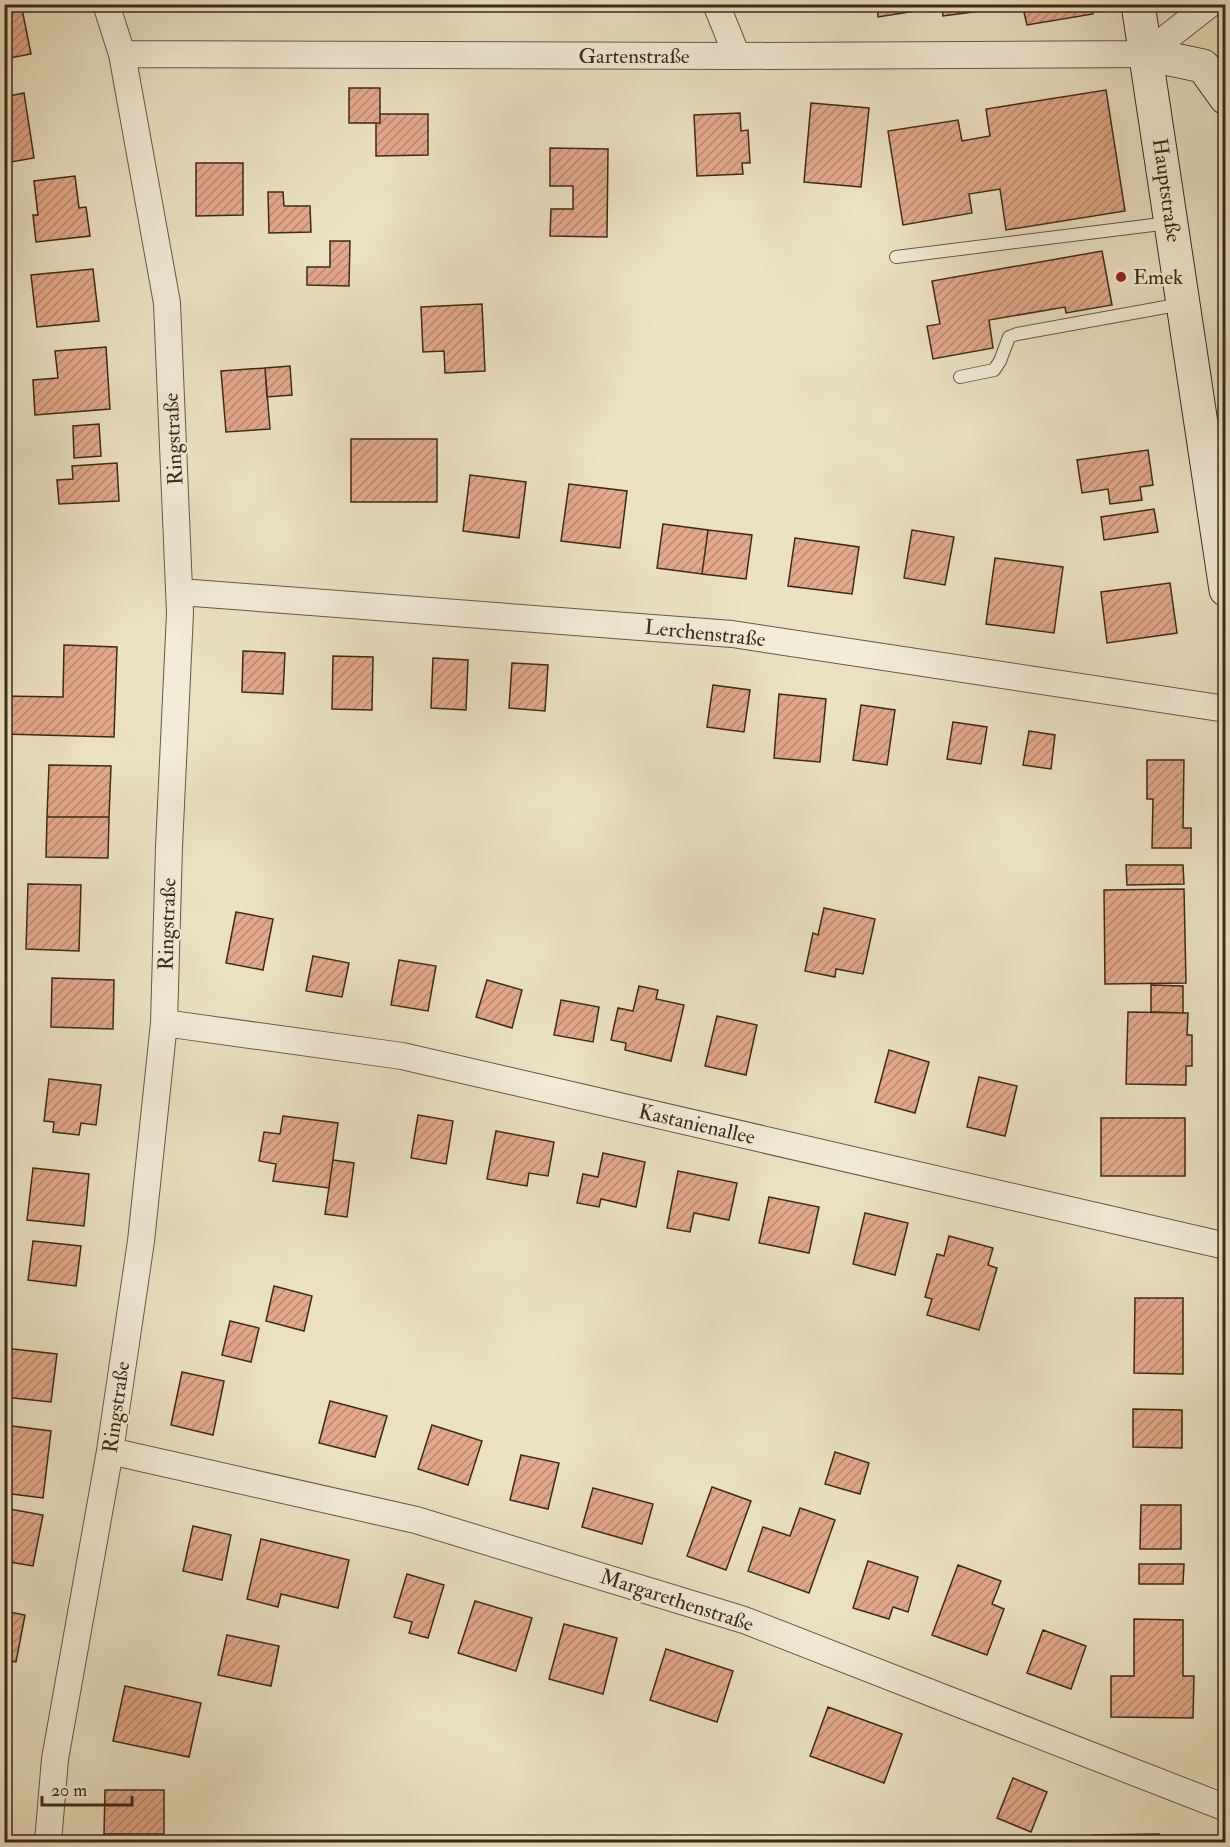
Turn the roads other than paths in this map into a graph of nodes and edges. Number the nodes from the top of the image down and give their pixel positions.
1 (106, 4) edge
2 (716, 4) edge
3 (1138, 4) edge
4 (1210, 4) edge
5 (122, 54) junction
6 (1146, 54) junction
7 (737, 56) junction
8 (1226, 98) edge
9 (1172, 223) junction
10 (896, 257) dead end
11 (1184, 304) junction
12 (960, 377) dead end
13 (1226, 590) edge
14 (180, 592) junction
15 (1226, 709) edge
16 (164, 1023) junction
17 (1226, 1246) edge
18 (110, 1451) junction
19 (1226, 1808) edge
20 (48, 1842) edge

1 - 5 street, Ringstraße
2 - 7 street
3 - 6 main road, Hauptstraße
4 - 6 street
5 - 7 street, Gartenstraße
5 - 14 street, Ringstraße
6 - 7 street, Gartenstraße
6 - 8 main road
6 - 9 main road, Hauptstraße
9 - 10 lane
9 - 11 main road, Hauptstraße
11 - 12 lane
11 - 13 main road, Hauptstraße
14 - 15 street, Lerchenstraße
14 - 16 street, Ringstraße
16 - 17 street, Kastanienallee
16 - 18 street, Ringstraße
18 - 19 street, Margarethenstraße
18 - 20 street, Ringstraße

